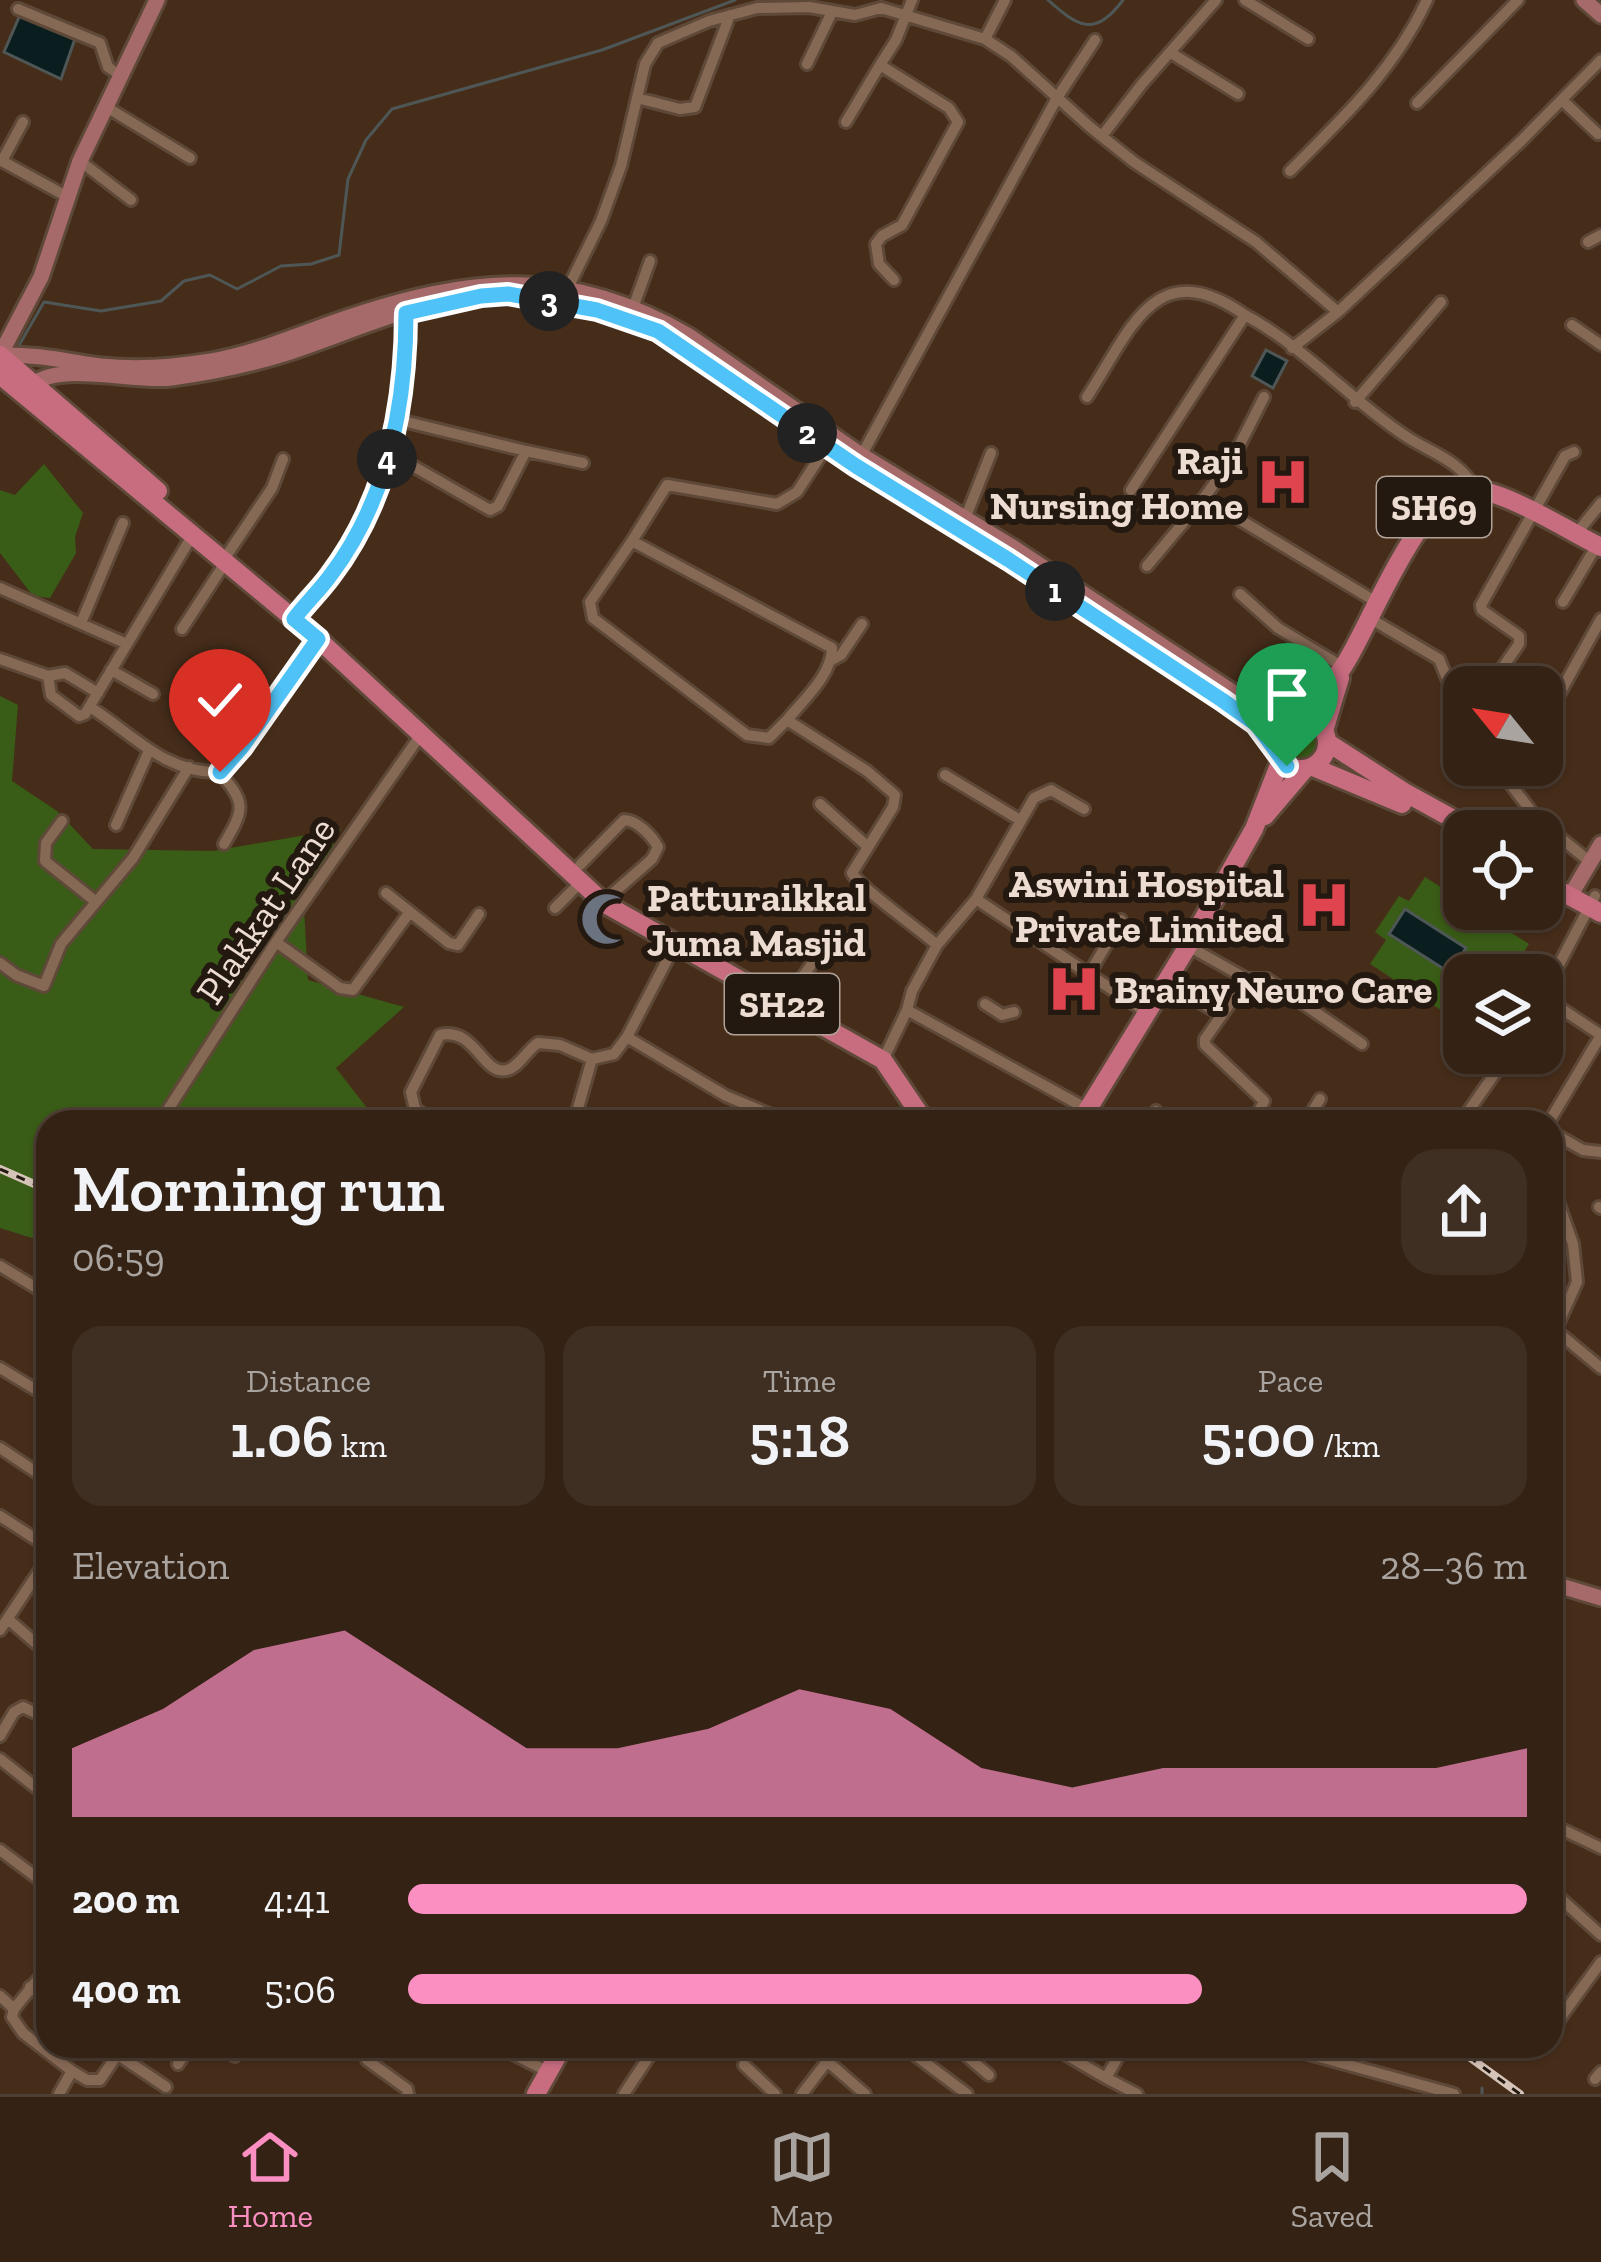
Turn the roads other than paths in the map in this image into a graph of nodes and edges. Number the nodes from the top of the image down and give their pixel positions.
1 (157, 0) edge
2 (912, 0) edge
3 (1005, 0) edge
4 (1216, 0) edge
5 (1245, 0) edge
6 (1427, 0) edge
7 (1518, 0) edge
8 (1584, 0) edge
9 (18, 9) dead end
10 (1601, 13) edge
11 (831, 14) junction
12 (907, 14) junction
13 (730, 15) junction
14 (985, 39) junction
15 (1308, 39) dead end
16 (1095, 40) dead end
17 (1171, 53) junction
18 (1601, 60) edge
19 (807, 64) dead end
20 (880, 64) junction
21 (121, 76) junction
22 (1238, 94) dead end
23 (637, 98) junction
24 (1057, 98) junction
25 (1562, 100) junction
26 (1417, 103) dead end
27 (108, 109) junction
28 (23, 122) dead end
29 (846, 122) dead end
30 (1598, 134) edge
31 (1102, 136) junction
32 (190, 158) dead end
33 (80, 160) junction
34 (1, 161) edge
35 (1290, 171) dead end
36 (66, 196) junction
37 (131, 200) dead end
38 (1601, 235) edge
39 (1588, 242) dead end
40 (650, 261) dead end
41 (894, 280) dead end
42 (564, 297) junction
43 (1441, 302) dead end
44 (405, 307) junction
45 (633, 308) junction
46 (1338, 313) junction
47 (1245, 315) junction
48 (1573, 326) dead end
49 (1601, 345) edge
50 (1292, 348) junction
51 (5, 361) edge
52 (29, 388) junction
53 (1088, 397) dead end
54 (1264, 397) dead end
55 (1355, 401) junction
56 (399, 420) junction
57 (827, 446) junction
58 (526, 451) junction
59 (1574, 452) dead end
60 (390, 453) junction
61 (991, 453) dead end
62 (283, 459) dead end
63 (858, 461) junction
64 (583, 463) dead end
65 (1475, 489) junction
66 (1131, 490) dead end
67 (1204, 498) junction
68 (1601, 503) edge
69 (1531, 511) junction
70 (965, 519) junction
71 (123, 523) dead end
72 (1576, 534) junction
73 (192, 536) junction
74 (632, 541) junction
75 (1599, 546) edge
76 (227, 558) junction
77 (1147, 566) dead end
78 (0, 588) edge
79 (1240, 594) dead end
80 (1563, 602) dead end
81 (1375, 611) junction
82 (297, 615) junction
83 (1601, 619) edge
84 (81, 623) junction
85 (862, 624) dead end
86 (182, 629) dead end
87 (318, 639) junction
88 (127, 644) junction
89 (0, 659) edge
90 (832, 660) junction
91 (1504, 666) edge
92 (1343, 667) junction
93 (1443, 668) edge
94 (111, 670) junction
95 (48, 676) junction
96 (1563, 687) edge
97 (98, 693) junction
98 (153, 694) dead end
99 (90, 707) junction
100 (1296, 718) junction
101 (787, 720) junction
102 (422, 733) junction
103 (1326, 737) junction
104 (148, 753) junction
105 (1278, 753) junction
106 (188, 767) junction
107 (1309, 768) junction
108 (220, 772) junction
109 (945, 775) dead end
110 (1512, 786) edge
111 (1409, 799) junction
112 (820, 804) dead end
113 (1084, 809) dead end
114 (1443, 815) edge
115 (1020, 820) junction
116 (62, 821) dead end
117 (1443, 822) edge
118 (116, 826) dead end
119 (1254, 829) junction
120 (224, 844) dead end
121 (1601, 844) edge
122 (867, 847) junction
123 (1589, 861) junction
124 (581, 873) junction
125 (1563, 884) edge
126 (1563, 888) edge
127 (1572, 891) junction
128 (386, 893) dead end
129 (976, 899) junction
130 (95, 902) junction
131 (614, 902) junction
132 (1597, 903) edge
133 (555, 908) dead end
134 (409, 913) junction
135 (479, 914) dead end
136 (1121, 920) dead end
137 (276, 942) junction
138 (676, 944) junction
139 (826, 945) dead end
140 (937, 945) junction
141 (1188, 946) junction
142 (1563, 960) edge
143 (0, 962) edge
144 (1089, 974) junction
145 (1247, 979) junction
146 (1165, 982) junction
147 (985, 1004) dead end
148 (784, 1005) junction
149 (907, 1010) junction
150 (1563, 1010) edge
151 (1014, 1012) dead end
152 (1146, 1012) junction
153 (1222, 1015) junction
154 (1601, 1035) edge
155 (627, 1037) junction
156 (1362, 1043) dead end
157 (592, 1059) junction
158 (883, 1060) junction
159 (1495, 1074) edge
160 (1320, 1099) dead end
161 (168, 1110) edge
162 (419, 1110) edge
163 (577, 1110) edge
164 (760, 1110) edge
165 (914, 1110) edge
166 (1073, 1110) edge
167 (1087, 1110) edge
168 (1260, 1110) edge
169 (1313, 1110) edge
170 (1471, 1110) edge
171 (1556, 1110) edge
172 (1563, 1139) edge
173 (1601, 1152) edge
174 (1563, 1215) edge
175 (0, 1267) edge
176 (36, 1288) edge
177 (1563, 1309) edge
178 (1563, 1337) edge
179 (1601, 1348) edge
180 (1597, 1365) edge
181 (0, 1369) edge
182 (36, 1390) edge
183 (0, 1448) edge
184 (36, 1472) edge
185 (0, 1516) edge
186 (36, 1539) edge
187 (36, 1580) edge
188 (1563, 1587) edge
189 (1601, 1598) edge
190 (2, 1627) edge
191 (36, 1647) edge
192 (36, 1714) edge
193 (0, 1736) edge
194 (0, 1759) edge
195 (36, 1788) edge
196 (1563, 1829) edge
197 (1601, 1848) edge
198 (0, 1850) edge
199 (36, 1877) edge
200 (1563, 1901) edge
201 (1601, 1936) edge
202 (1601, 1962) edge
203 (36, 1981) edge
204 (30, 1988) junction
205 (36, 1992) edge
206 (0, 1996) edge
207 (14, 2009) junction
208 (1563, 2014) edge
209 (36, 2043) edge
210 (55, 2058) edge
211 (112, 2058) edge
212 (128, 2058) edge
213 (182, 2058) edge
214 (521, 2058) edge
215 (556, 2058) edge
216 (648, 2058) edge
217 (829, 2058) edge
218 (919, 2058) edge
219 (970, 2058) edge
220 (1072, 2058) edge
221 (1117, 2058) edge
222 (1324, 2058) edge
223 (367, 2060) dead end
224 (827, 2061) junction
225 (178, 2064) dead end
226 (744, 2065) dead end
227 (72, 2071) junction
228 (548, 2072) junction
229 (989, 2075) dead end
230 (1106, 2078) junction
231 (166, 2087) dead end
232 (58, 2094) edge
233 (408, 2094) edge
234 (536, 2094) edge
235 (624, 2094) edge
236 (775, 2094) edge
237 (802, 2094) edge
238 (865, 2094) edge
239 (967, 2094) edge
240 (1137, 2094) edge
241 (1454, 2094) edge

1 - 21 main road
2 - 12 street
3 - 14 street
4 - 17 street
5 - 15 street
6 - 35 street
7 - 26 street
8 - 10 main road
9 - 21 street
11 - 12 street
11 - 13 street
11 - 19 street
12 - 14 street
12 - 20 street
13 - 23 street
13 - 23 street
14 - 24 street
16 - 24 street
17 - 22 street
17 - 31 street
18 - 25 street
20 - 29 street
20 - 41 street
21 - 27 main road
23 - 42 street
24 - 31 street
24 - 63 street
25 - 30 street
25 - 46 street
27 - 32 street
27 - 33 main road
28 - 34 street
31 - 46 street
33 - 36 main road
33 - 37 street
34 - 36 street
36 - 51 main road
38 - 39 street
40 - 45 street
42 - 44 main road
42 - 45 main road
42 - 57 main road
43 - 55 street
44 - 51 main road
44 - 52 main road
44 - 56 street
45 - 63 main road
46 - 50 street
47 - 50 street
47 - 53 street
47 - 66 street
48 - 49 street
50 - 55 street
51 - 52 main road, SH22
52 - 73 main road, SH22
52 - 76 main road, SH22
54 - 67 street
55 - 65 street
56 - 58 street
56 - 60 street
57 - 63 main road
57 - 74 street
58 - 60 street
58 - 64 street
59 - 69 street
60 - 82 street
61 - 70 street
62 - 76 street
63 - 70 main road
63 - 105 main road
65 - 69 main road, SH69
65 - 81 main road, SH69
67 - 77 street
67 - 81 street
68 - 72 street
69 - 72 main road, SH69
69 - 91 street
70 - 100 main road
71 - 84 street
72 - 75 main road, SH69
73 - 76 main road, SH22
73 - 88 street
74 - 90 street
74 - 101 street
75 - 80 street
76 - 82 main road, SH22
76 - 86 street
78 - 84 street
79 - 92 street
81 - 92 main road, SH69
81 - 93 street
82 - 87 main road, SH22
82 - 124 main road, SH22
83 - 96 street
84 - 88 street
85 - 90 street
87 - 102 main road, SH22
87 - 108 street
88 - 94 street
89 - 95 street
90 - 101 street
92 - 100 main road, SH69
92 - 103 main road, SH69
94 - 97 street
94 - 98 street
95 - 97 street
95 - 99 street
97 - 99 street
99 - 104 street
100 - 103 main road
100 - 105 main road, SH69
101 - 122 street
102 - 124 main road, SH22
102 - 137 street, Plakkat Lane
103 - 107 main road, SH69
103 - 111 main road
104 - 106 street
104 - 118 street
105 - 107 main road
105 - 119 main road, SH69
106 - 108 street
106 - 130 street
107 - 111 main road
107 - 119 main road, SH69
108 - 120 street
109 - 115 street
110 - 123 street
111 - 114 main road
111 - 117 main road
112 - 122 street
113 - 115 street
115 - 129 street
116 - 130 street
119 - 141 main road, SH69
121 - 123 main road
122 - 140 street
123 - 127 main road
124 - 131 main road, SH22
124 - 131 street
124 - 133 street
125 - 127 main road
126 - 127 main road
127 - 132 main road
128 - 134 street
129 - 140 street
129 - 144 street
130 - 143 street
131 - 138 main road, SH22
132 - 142 street
134 - 135 street
134 - 137 street
136 - 144 street
137 - 161 street, Plakkat Lane
138 - 148 main road, SH22
138 - 155 street
139 - 148 street
140 - 149 street
141 - 145 street
141 - 146 main road, SH69
144 - 152 street
145 - 153 street
145 - 156 street
146 - 152 main road, SH69
146 - 153 street
147 - 151 street
148 - 158 main road, SH22
149 - 158 street
149 - 166 street
150 - 154 street
152 - 167 main road, SH69
153 - 168 street
154 - 171 street
155 - 157 street
155 - 164 street
157 - 162 street
157 - 163 street
158 - 165 main road, SH22
159 - 170 street
160 - 169 street
172 - 173 street
174 - 177 street
175 - 176 street
178 - 180 street
179 - 180 street
181 - 182 street
183 - 184 street
185 - 186 street
187 - 190 street
188 - 189 main road
190 - 191 street
192 - 193 street
194 - 195 street
196 - 197 street
198 - 199 street
200 - 201 street
202 - 208 street
203 - 204 street
204 - 205 street
204 - 207 street
206 - 207 street
207 - 209 street
210 - 227 street
211 - 227 street
212 - 231 street
213 - 225 street
214 - 228 street
215 - 228 main road
216 - 235 street
217 - 224 street
218 - 239 street
219 - 229 street
220 - 230 street
221 - 230 street
222 - 241 street
223 - 233 street
224 - 237 street
224 - 238 street
226 - 236 street
227 - 232 street
228 - 234 main road
230 - 240 street

